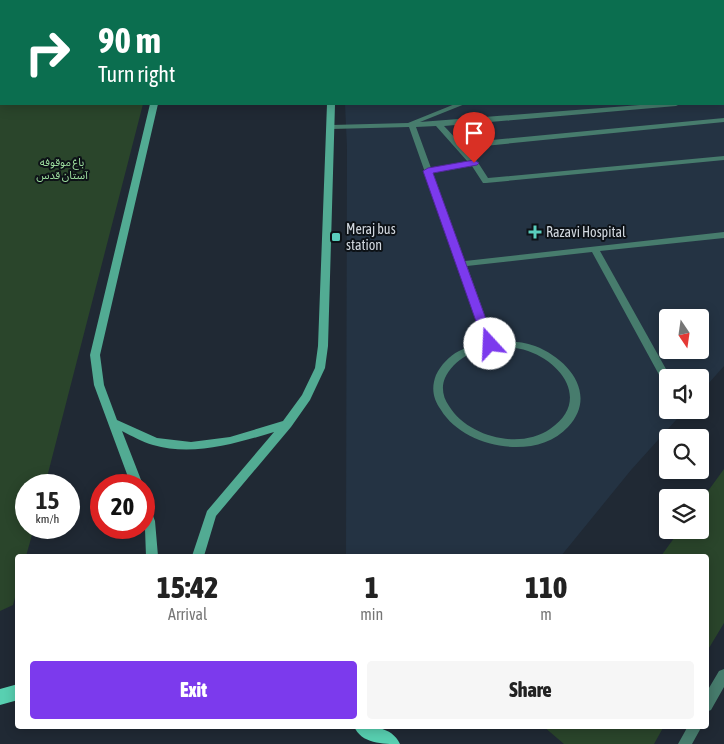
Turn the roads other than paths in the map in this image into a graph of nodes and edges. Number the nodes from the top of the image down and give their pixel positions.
1 (154, 105) edge
2 (331, 105) edge
3 (458, 105) edge
4 (653, 105) edge
5 (630, 106) edge
6 (724, 120) edge
7 (411, 123) junction
8 (438, 124) junction
9 (331, 127) junction
10 (458, 146) junction
11 (724, 158) edge
12 (474, 163) junction
13 (428, 171) junction
14 (724, 236) edge
15 (595, 250) junction
16 (461, 264) junction
17 (490, 344) junction
18 (661, 369) edge
19 (115, 424) junction
20 (287, 424) junction
21 (132, 474) edge
22 (151, 539) edge
23 (152, 554) edge
24 (199, 554) edge
25 (724, 675) edge
26 (709, 701) edge
27 (367, 729) edge
28 (693, 729) edge
29 (391, 744) edge
30 (685, 744) edge

1 - 19 street
2 - 9 street
3 - 7 street
4 - 5 street
5 - 8 street
6 - 10 street
7 - 8 street
7 - 9 street
7 - 13 street
8 - 10 street
9 - 20 street
10 - 12 street
11 - 12 street
12 - 13 street
13 - 16 street
14 - 15 street
15 - 16 street
15 - 18 street
16 - 17 street
17 - 17 street
19 - 20 street
19 - 21 street
20 - 24 street
22 - 23 street
25 - 26 street
27 - 29 main road
28 - 30 street

